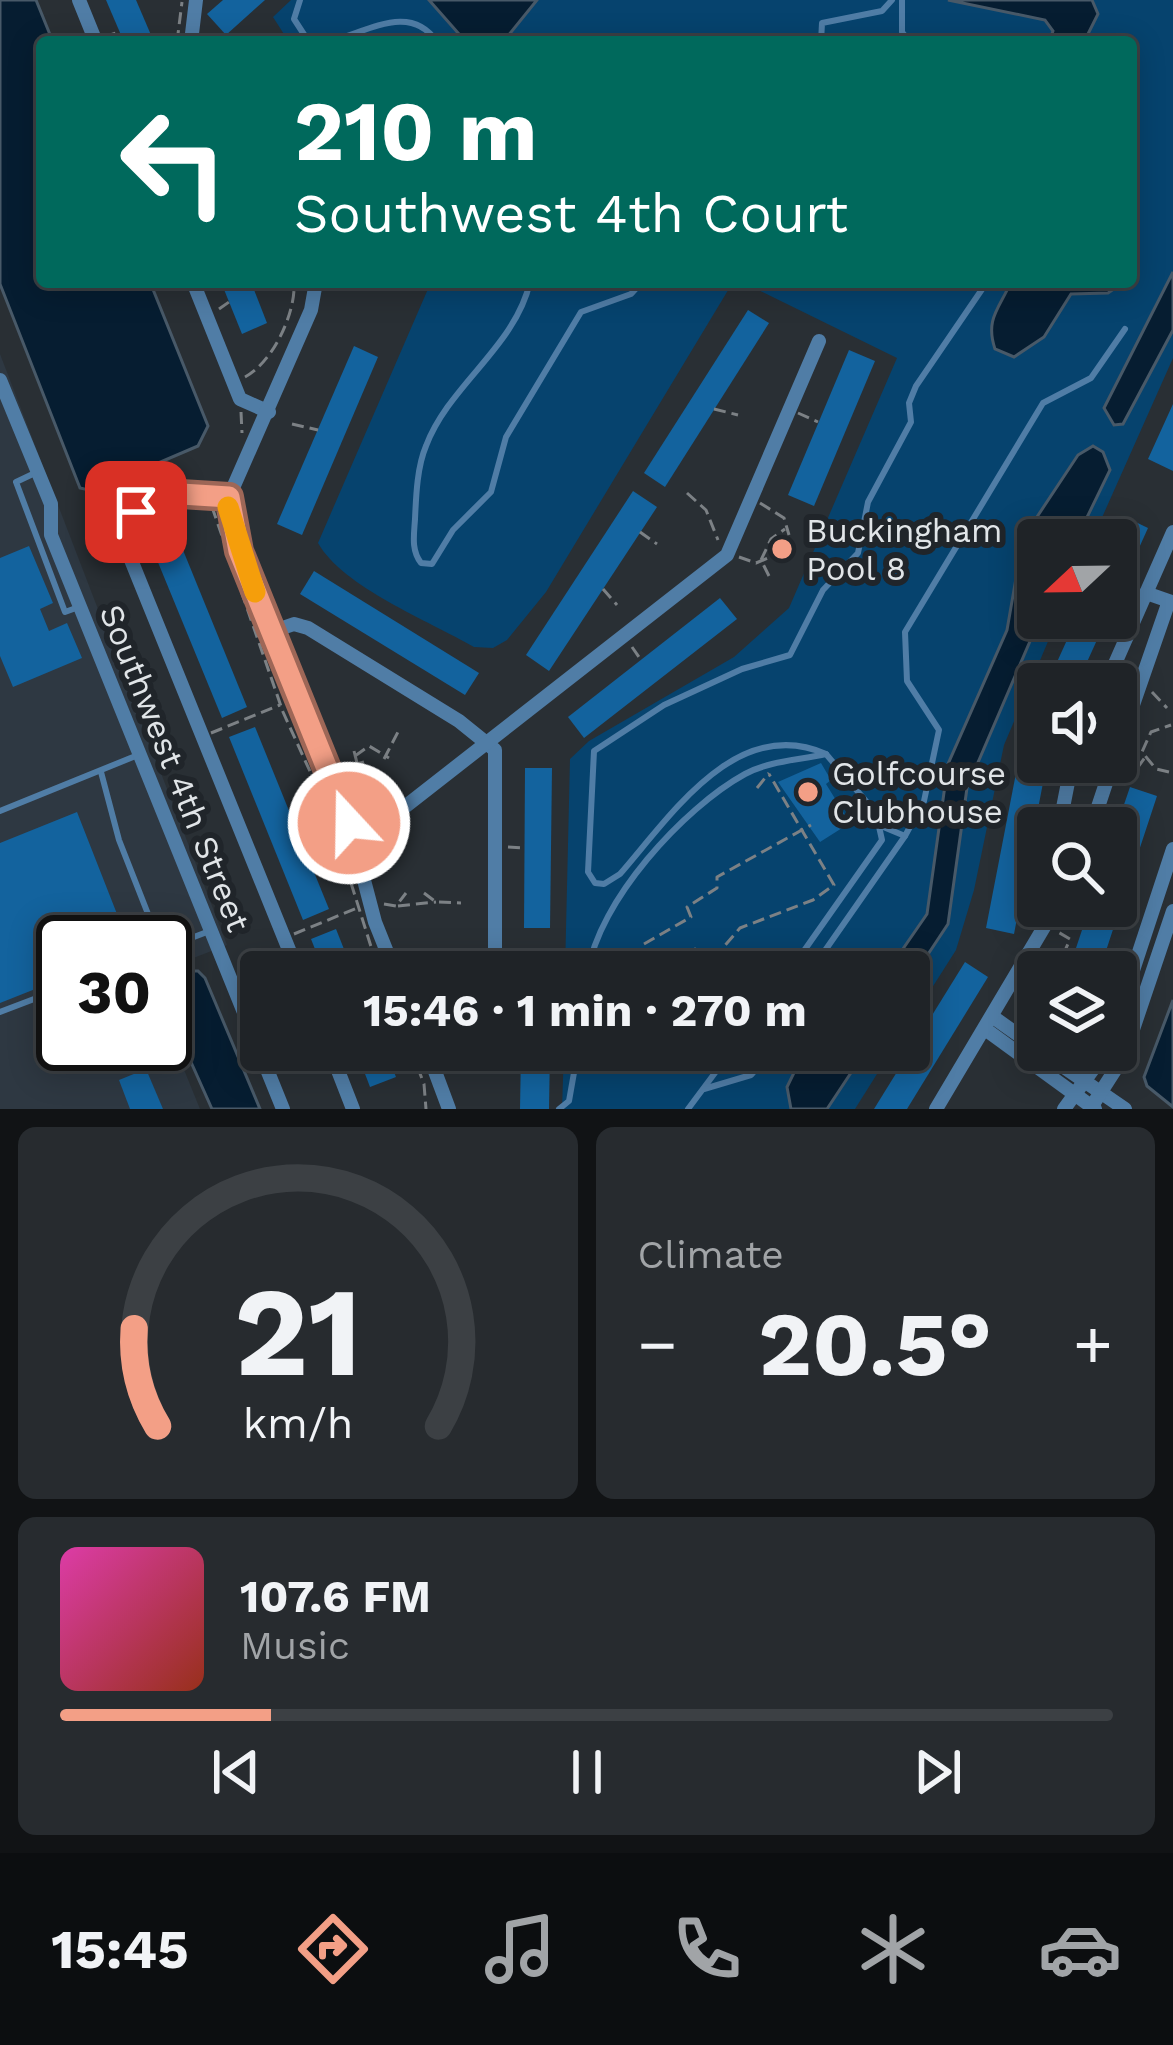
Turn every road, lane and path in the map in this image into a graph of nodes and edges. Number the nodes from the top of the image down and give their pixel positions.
1 (79, 0) edge
2 (183, 0) edge
3 (196, 0) edge
4 (300, 0) edge
5 (892, 0) edge
6 (902, 0) edge
7 (190, 34) edge
8 (94, 36) edge
9 (178, 36) edge
10 (304, 36) edge
11 (341, 36) edge
12 (430, 36) edge
13 (821, 36) edge
14 (905, 36) edge
15 (196, 288) edge
16 (294, 288) edge
17 (315, 288) edge
18 (527, 288) edge
19 (634, 288) edge
20 (983, 288) edge
21 (1125, 329) dead end
22 (819, 341) dead end
23 (234, 382) junction
24 (2, 390) edge
25 (791, 409) junction
26 (714, 410) dead end
27 (269, 412) junction
28 (738, 415) dead end
29 (818, 422) dead end
30 (292, 424) dead end
31 (318, 430) dead end
32 (38, 472) junction
33 (229, 497) junction
34 (753, 499) junction
35 (785, 529) junction
36 (640, 532) dead end
37 (1173, 532) edge
38 (789, 536) dead end
39 (657, 544) dead end
40 (769, 576) dead end
41 (603, 589) dead end
42 (1146, 593) junction
43 (617, 605) dead end
44 (81, 606) junction
45 (272, 632) junction
46 (623, 635) junction
47 (641, 660) dead end
48 (1115, 663) edge
49 (1140, 687) junction
50 (1137, 695) edge
51 (298, 696) junction
52 (1167, 708) dead end
53 (1171, 725) edge
54 (400, 728) dead end
55 (202, 736) junction
56 (489, 741) junction
57 (141, 754) junction
58 (826, 754) junction
59 (1144, 758) junction
60 (357, 764) dead end
61 (1137, 766) edge
62 (101, 772) junction
63 (1169, 772) dead end
64 (768, 773) dead end
65 (0, 811) edge
66 (811, 825) dead end
67 (881, 826) junction
68 (802, 830) junction
69 (905, 836) junction
70 (356, 845) junction
71 (497, 848) junction
72 (524, 848) dead end
73 (1173, 850) edge
74 (1169, 876) edge
75 (406, 893) dead end
76 (424, 893) dead end
77 (436, 902) junction
78 (461, 903) dead end
79 (371, 905) junction
80 (396, 906) junction
81 (1173, 911) edge
82 (149, 915) edge
83 (1041, 927) edge
84 (1057, 927) edge
85 (211, 931) junction
86 (192, 936) edge
87 (284, 937) junction
88 (644, 944) dead end
89 (1067, 945) junction
90 (694, 948) dead end
91 (1076, 948) dead end
92 (290, 951) edge
93 (387, 951) edge
94 (495, 951) edge
95 (593, 951) edge
96 (696, 951) edge
97 (719, 951) edge
98 (804, 951) edge
99 (825, 951) edge
100 (1065, 951) edge
101 (1137, 964) edge
102 (36, 998) edge
103 (0, 1012) edge
104 (989, 1023) junction
105 (1017, 1038) edge
106 (338, 1071) edge
107 (419, 1071) edge
108 (435, 1071) edge
109 (574, 1071) edge
110 (717, 1071) edge
111 (755, 1071) edge
112 (1062, 1071) edge
113 (1094, 1071) edge
114 (704, 1089) junction
115 (1082, 1089) junction
116 (1102, 1094) junction
117 (1092, 1108) edge
118 (283, 1109) edge
119 (353, 1109) edge
120 (426, 1109) edge
121 (449, 1109) edge
122 (559, 1109) edge
123 (688, 1109) edge
124 (936, 1109) edge
125 (1064, 1109) edge
126 (1125, 1109) edge

1 - 8 street
2 - 9 path
3 - 7 street
4 - 10 lane
5 - 13 lane
6 - 14 lane
11 - 12 lane
15 - 23 street
16 - 23 path
17 - 27 street
18 - 19 lane
20 - 58 lane
21 - 69 lane
22 - 25 street
23 - 27 street
24 - 32 street, Southwest 4th Street
25 - 29 path
25 - 34 street
26 - 28 path
27 - 33 street
30 - 31 path
32 - 44 street, Southwest 4th Street
32 - 44 lane
33 - 45 street
33 - 55 street
34 - 35 path
34 - 46 street
35 - 38 path
35 - 40 path
36 - 39 path
37 - 42 street
41 - 43 path
42 - 48 street
42 - 49 street
44 - 57 street, Southwest 4th Street
45 - 51 street
45 - 56 street
46 - 47 path
46 - 56 street
49 - 50 street
49 - 52 path
51 - 55 path
51 - 70 street
53 - 59 path
54 - 60 path
55 - 87 street
56 - 70 street
56 - 71 street
57 - 62 lane
57 - 85 street, Southwest 4th Street
58 - 67 lane
58 - 95 lane
59 - 61 path
59 - 63 path
62 - 65 lane
62 - 82 lane
64 - 68 path
66 - 68 path
67 - 69 lane
67 - 98 lane
68 - 88 path
68 - 97 path
69 - 99 lane
70 - 79 street
71 - 72 path
71 - 94 street
73 - 74 street
74 - 101 street
75 - 80 path
76 - 77 path
77 - 78 path
77 - 80 path
79 - 80 path
79 - 87 path
79 - 93 street
81 - 116 street
83 - 104 street
84 - 89 path
85 - 86 lane
85 - 118 street, Southwest 4th Street
87 - 92 street
89 - 91 path
89 - 100 path
90 - 96 path
102 - 103 lane
104 - 105 street
104 - 115 street
104 - 124 street
106 - 119 street
107 - 120 path
108 - 121 street
109 - 122 lane
110 - 114 lane
111 - 114 lane
112 - 115 street
113 - 115 street
114 - 123 lane
115 - 116 street
115 - 117 street
115 - 125 street
116 - 117 street
116 - 126 street

